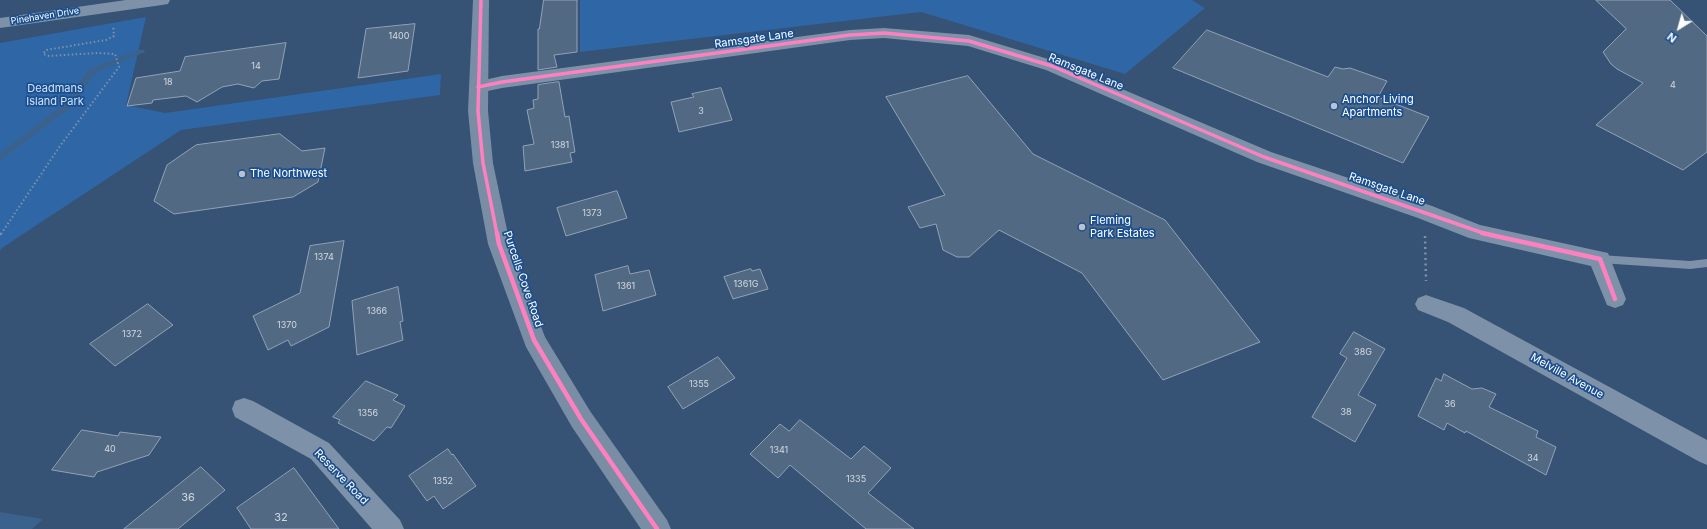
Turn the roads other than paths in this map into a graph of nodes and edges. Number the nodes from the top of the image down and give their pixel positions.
1 (162, 0) edge
2 (481, 0) edge
3 (0, 24) edge
4 (478, 87) junction
5 (1600, 259) junction
6 (1707, 263) edge
7 (1615, 299) dead end
8 (1426, 304) road end
9 (244, 409) dead end
10 (1707, 453) edge
11 (390, 529) edge
12 (657, 529) edge

1 - 3 street, Pinehaven Drive
2 - 4 main road, Purcells Cove Road
4 - 5 street, Ramsgate Lane
4 - 12 main road, Purcells Cove Road
5 - 6 lane, Ramsgate Lane
5 - 7 street
8 - 10 street, Melville Avenue
9 - 11 street, Reserve Road

